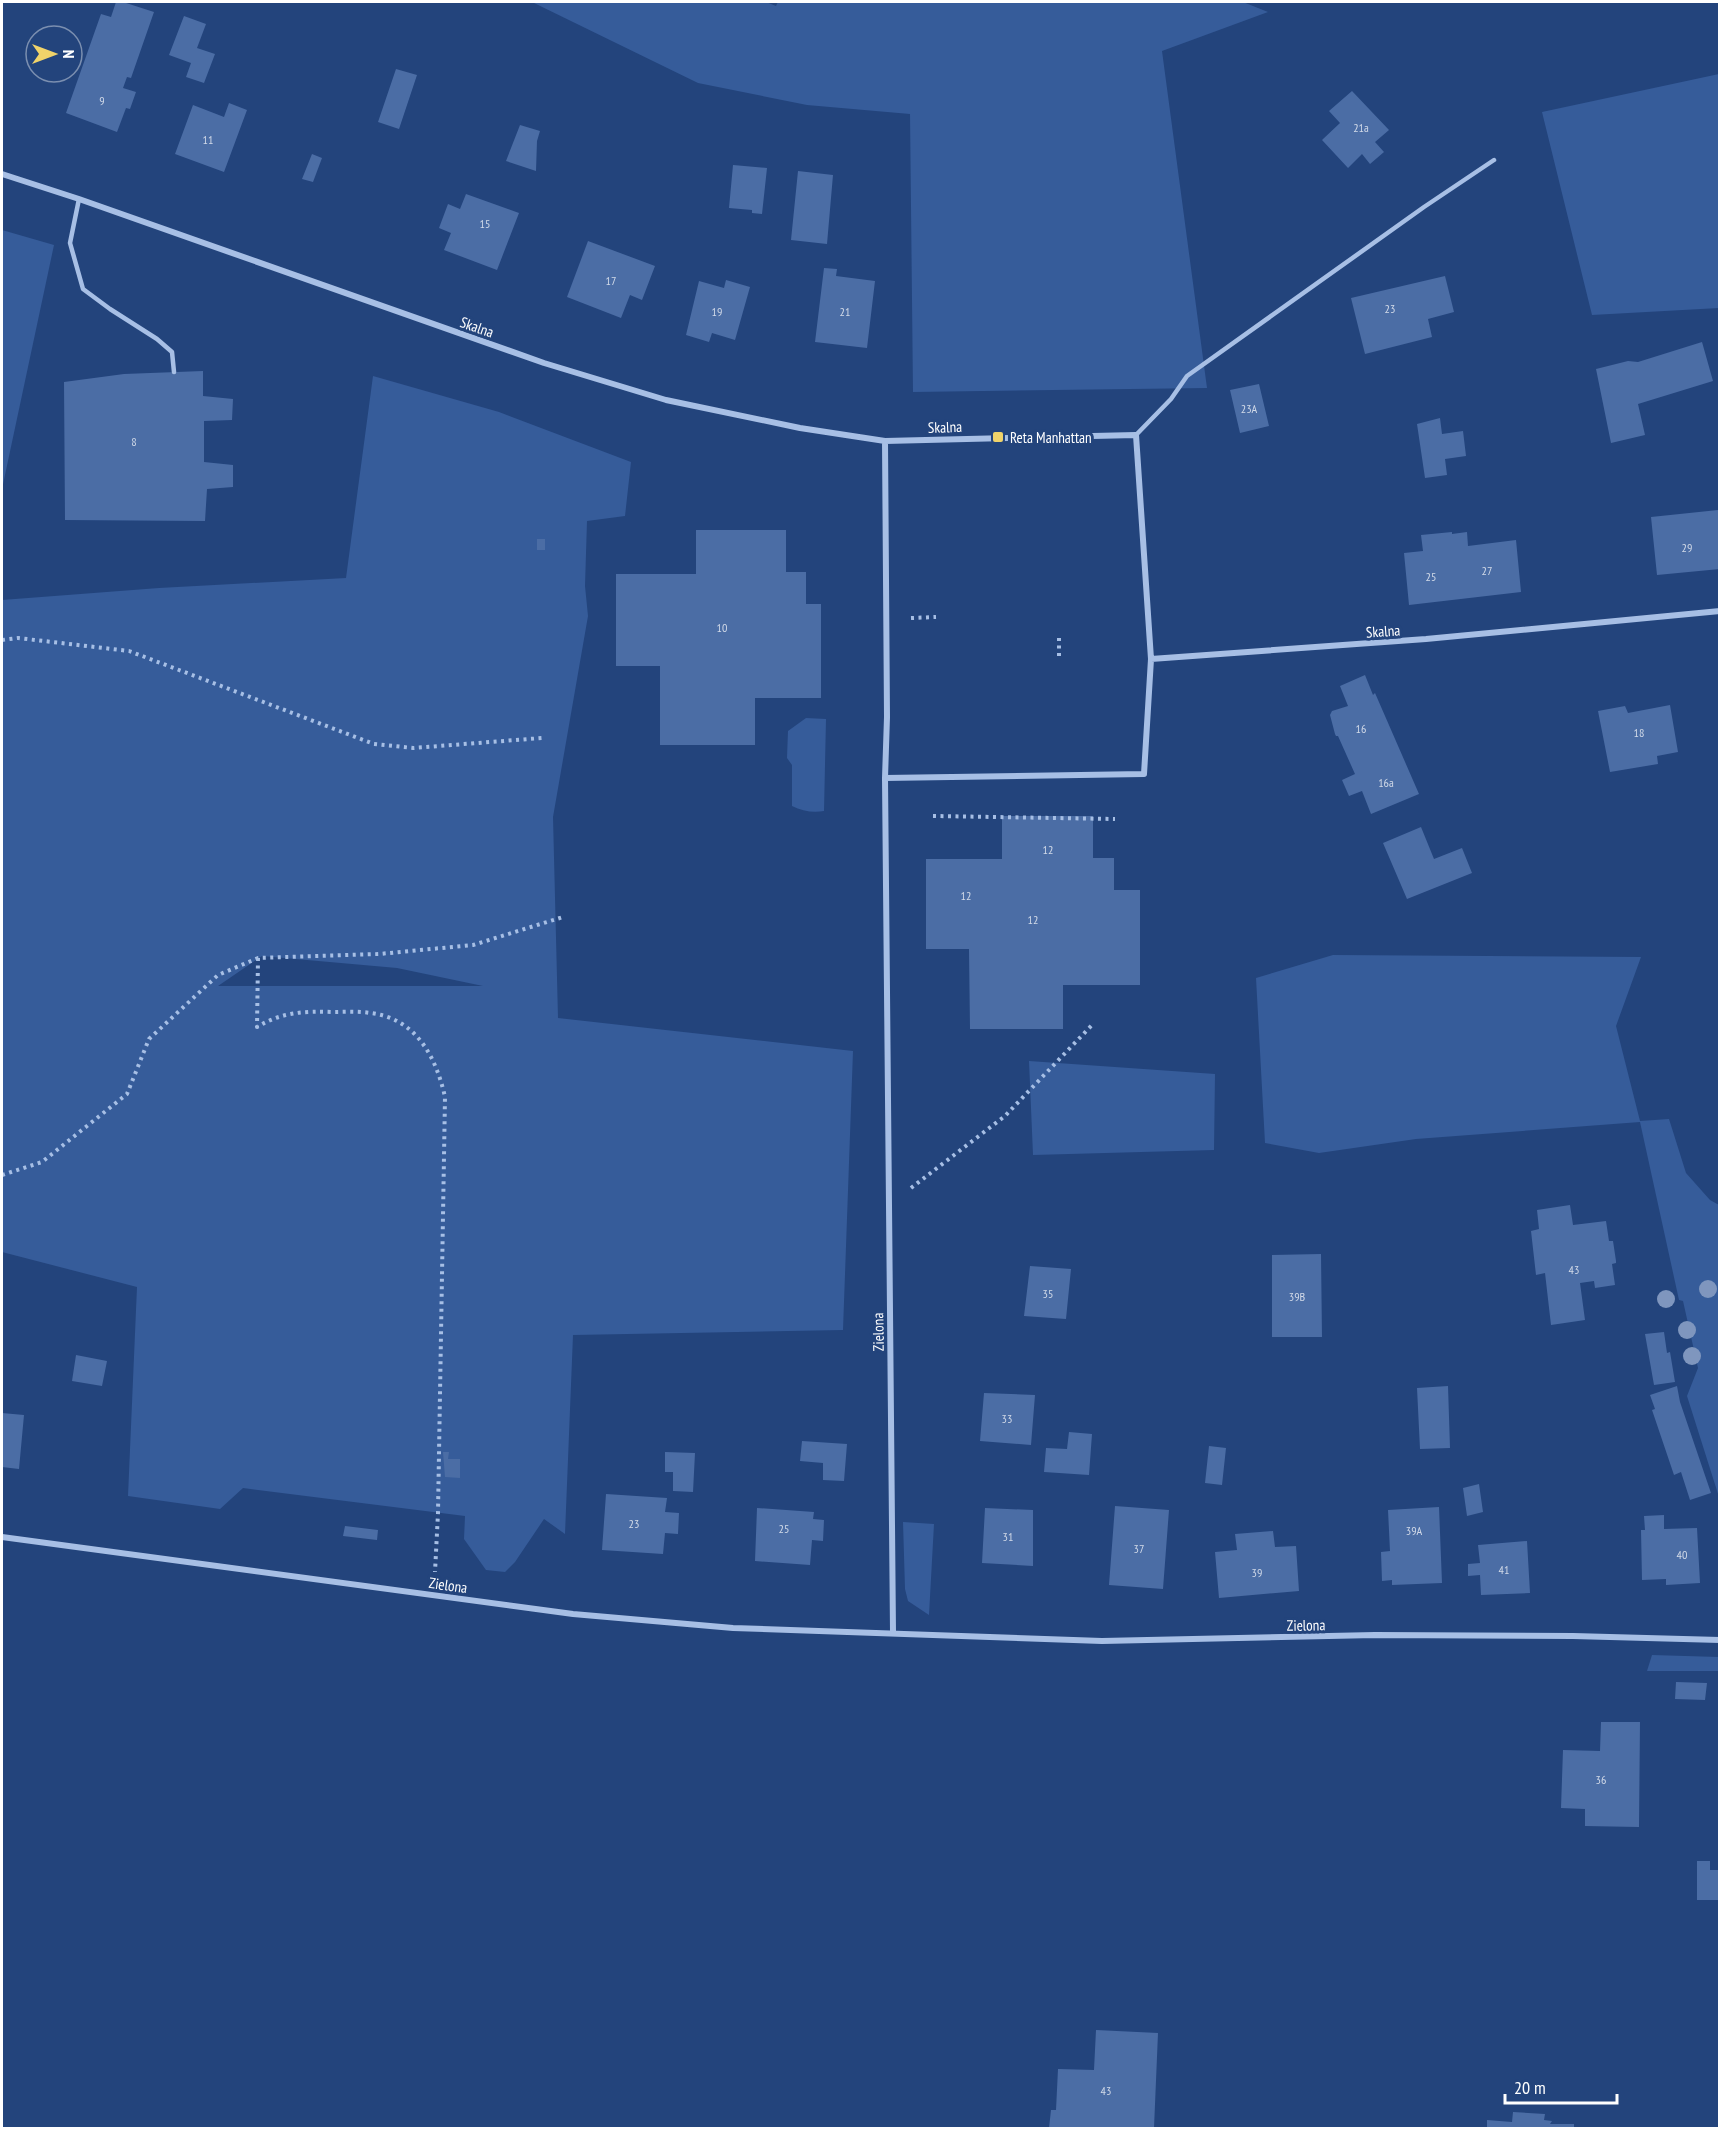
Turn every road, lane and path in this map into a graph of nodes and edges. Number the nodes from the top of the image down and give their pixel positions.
1 (1494, 160) dead end
2 (2, 174) edge
3 (79, 199) junction
4 (174, 372) dead end
5 (1136, 435) junction
6 (885, 441) junction
7 (1719, 611) edge
8 (936, 617) dead end
9 (911, 618) dead end
10 (1059, 638) dead end
11 (2, 640) edge
12 (1151, 659) junction
13 (1059, 660) dead end
14 (542, 738) dead end
15 (885, 778) junction
16 (933, 816) dead end
17 (1115, 819) dead end
18 (563, 917) dead end
19 (258, 958) junction
20 (1092, 1025) dead end
21 (2, 1175) edge
22 (889, 1204) junction
23 (2, 1537) edge
24 (434, 1595) junction
25 (893, 1632) junction
26 (1719, 1640) edge

1 - 5 lane
2 - 3 street, Skalna
3 - 4 lane
3 - 6 street, Skalna
5 - 6 street, Skalna
5 - 12 street
6 - 15 street, Zielona
7 - 12 street, Skalna
8 - 9 path
10 - 13 path
11 - 14 path
12 - 15 street
15 - 22 street, Zielona
16 - 17 path
18 - 19 path
19 - 21 path
19 - 24 path
20 - 22 path
22 - 25 street, Zielona
23 - 24 street, Zielona
24 - 25 street, Zielona
25 - 26 street, Zielona

